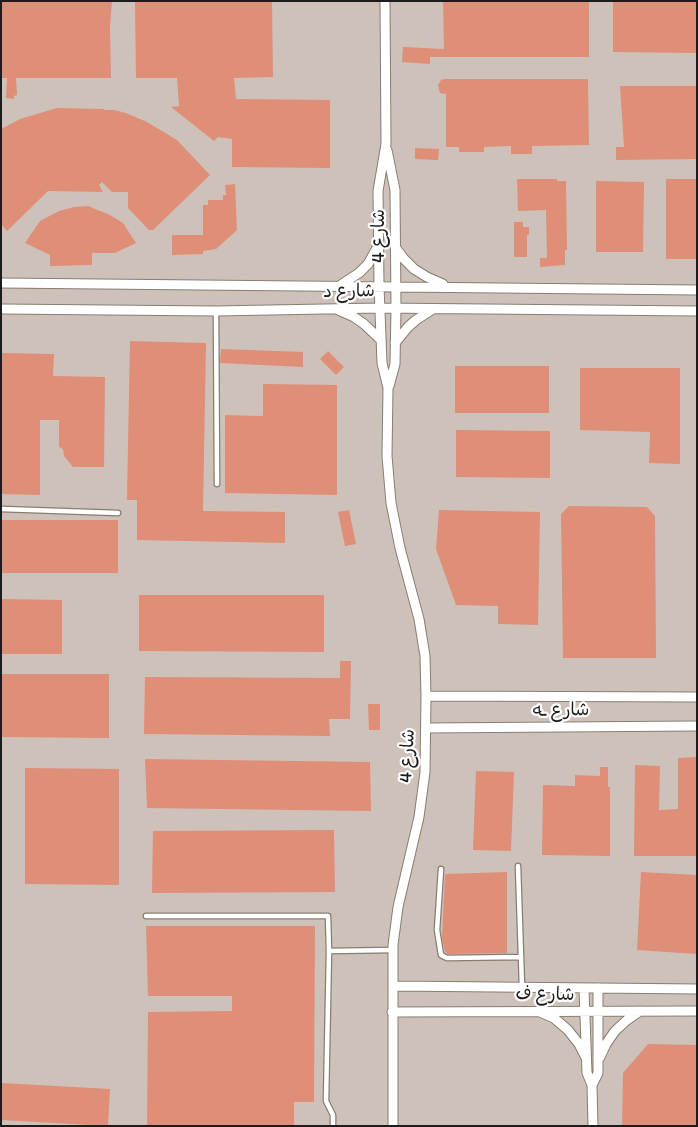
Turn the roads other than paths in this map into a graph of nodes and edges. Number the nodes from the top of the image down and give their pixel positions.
1 (385, 1) edge
2 (386, 144) junction
3 (378, 243) junction
4 (395, 247) junction
5 (1, 282) edge
6 (338, 285) junction
7 (379, 286) junction
8 (395, 286) junction
9 (453, 287) junction
10 (697, 290) edge
11 (333, 308) junction
12 (379, 308) junction
13 (396, 308) junction
14 (1, 309) edge
15 (434, 309) junction
16 (216, 311) junction
17 (697, 311) edge
18 (381, 340) junction
19 (395, 344) junction
20 (388, 388) junction
21 (217, 484) dead end
22 (1, 509) edge
23 (118, 513) dead end
24 (426, 696) junction
25 (697, 697) edge
26 (697, 726) edge
27 (426, 728) junction
28 (518, 866) dead end
29 (441, 869) dead end
30 (146, 916) dead end
31 (393, 950) junction
32 (328, 951) junction
33 (520, 957) junction
34 (394, 986) junction
35 (522, 988) junction
36 (598, 988) junction
37 (584, 989) junction
38 (697, 989) edge
39 (538, 1010) junction
40 (584, 1011) junction
41 (641, 1011) junction
42 (697, 1011) edge
43 (392, 1012) junction
44 (599, 1012) junction
45 (587, 1060) junction
46 (599, 1060) junction
47 (592, 1085) junction
48 (333, 1126) edge
49 (393, 1126) edge
50 (593, 1126) edge

1 - 2 street, شارع 4
2 - 3 street, شارع 4
2 - 4 street, شارع 4
3 - 6 street
3 - 7 street, شارع 4
4 - 8 street, شارع 4
4 - 9 street
5 - 6 street, شارع د
6 - 7 street, شارع د
7 - 8 street, شارع د
7 - 12 street, شارع 4
8 - 9 street, شارع د
8 - 13 street, شارع 4
9 - 10 street, شارع د
11 - 12 street, شارع د
11 - 16 street, شارع د
11 - 18 street
12 - 13 street, شارع د
12 - 18 street, شارع 4
13 - 15 street, شارع د
13 - 19 street, شارع 4
14 - 16 street, شارع د
15 - 17 street, شارع د
15 - 19 street
16 - 21 lane
18 - 20 street, شارع 4
19 - 20 street, شارع 4
20 - 24 street, شارع 4
22 - 23 lane
24 - 25 street, شارع ـه
24 - 27 street, شارع 4
26 - 27 street, شارع ـه
27 - 31 street, شارع 4
28 - 33 lane
29 - 33 lane
30 - 32 lane
31 - 32 lane
31 - 34 street, شارع 4
32 - 48 lane
33 - 35 lane
34 - 35 street, شارع ف
34 - 43 street, شارع 4
35 - 37 street, شارع ف
36 - 37 street, شارع ف
36 - 38 street, شارع ف
36 - 44 street
37 - 40 street
39 - 40 street, شارع ف
39 - 43 street, شارع ف
39 - 45 street
40 - 44 street, شارع ف
40 - 45 street
41 - 42 street, شارع ف
41 - 44 street, شارع ف
41 - 46 street
43 - 49 street, شارع 4
44 - 46 street
45 - 47 street
46 - 47 street
47 - 50 street

